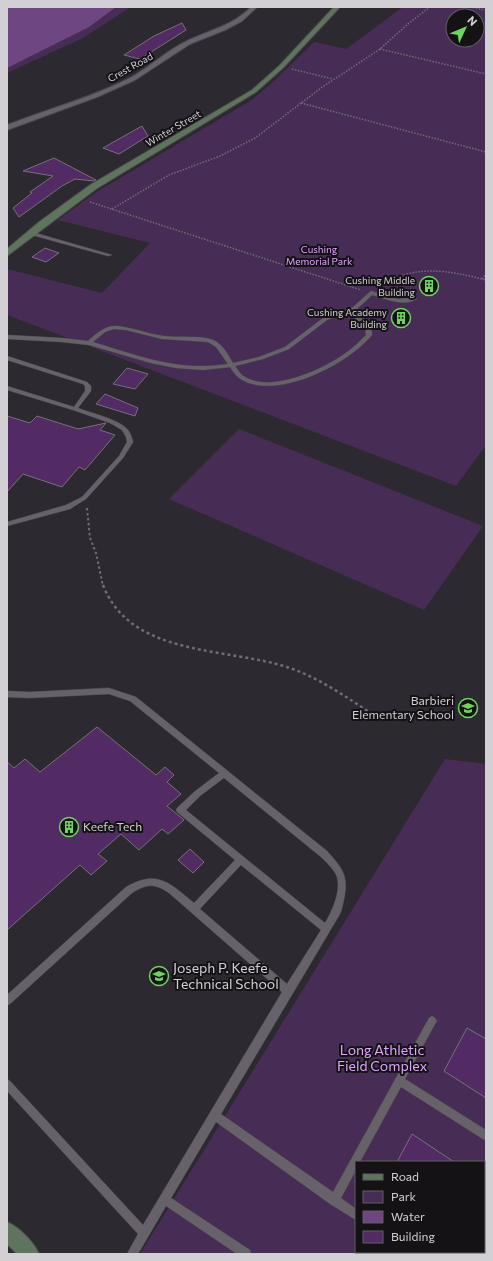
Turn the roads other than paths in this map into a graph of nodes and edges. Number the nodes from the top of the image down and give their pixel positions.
1 (254, 7) edge
2 (337, 7) edge
3 (7, 128) edge
4 (30, 233) junction
5 (7, 253) edge
6 (110, 255) dead end
7 (414, 299) dead end
8 (350, 311) junction
9 (7, 337) edge
10 (89, 343) junction
11 (7, 358) edge
12 (232, 365) junction
13 (7, 388) edge
14 (74, 409) junction
15 (7, 524) edge
16 (7, 694) edge
17 (224, 773) junction
18 (240, 860) junction
19 (194, 908) junction
20 (326, 929) junction
21 (288, 991) junction
22 (7, 1001) edge
23 (432, 1021) dead end
24 (400, 1081) junction
25 (7, 1084) edge
26 (214, 1115) junction
27 (486, 1136) edge
28 (356, 1161) edge
29 (355, 1162) edge
30 (164, 1199) junction
31 (334, 1200) junction
32 (355, 1214) edge
33 (7, 1231) edge
34 (144, 1233) junction
35 (30, 1254) edge
36 (132, 1254) edge
37 (246, 1254) edge

1 - 3 street, Crest Road
2 - 4 main road, Winter Street
4 - 5 main road, Winter Street
4 - 6 lane
7 - 8 lane
8 - 12 lane
8 - 12 lane
9 - 10 lane
10 - 12 lane
10 - 12 lane
11 - 14 lane
13 - 14 lane
14 - 15 lane
16 - 17 lane
17 - 18 lane
17 - 20 lane
18 - 19 lane
18 - 20 lane
19 - 21 lane
19 - 22 lane
20 - 21 lane
21 - 26 lane
23 - 24 lane
24 - 27 lane
24 - 28 lane
25 - 34 lane
26 - 30 lane
26 - 31 lane
29 - 31 lane
30 - 34 lane
30 - 37 lane
31 - 32 lane
33 - 35 main road
34 - 36 lane

